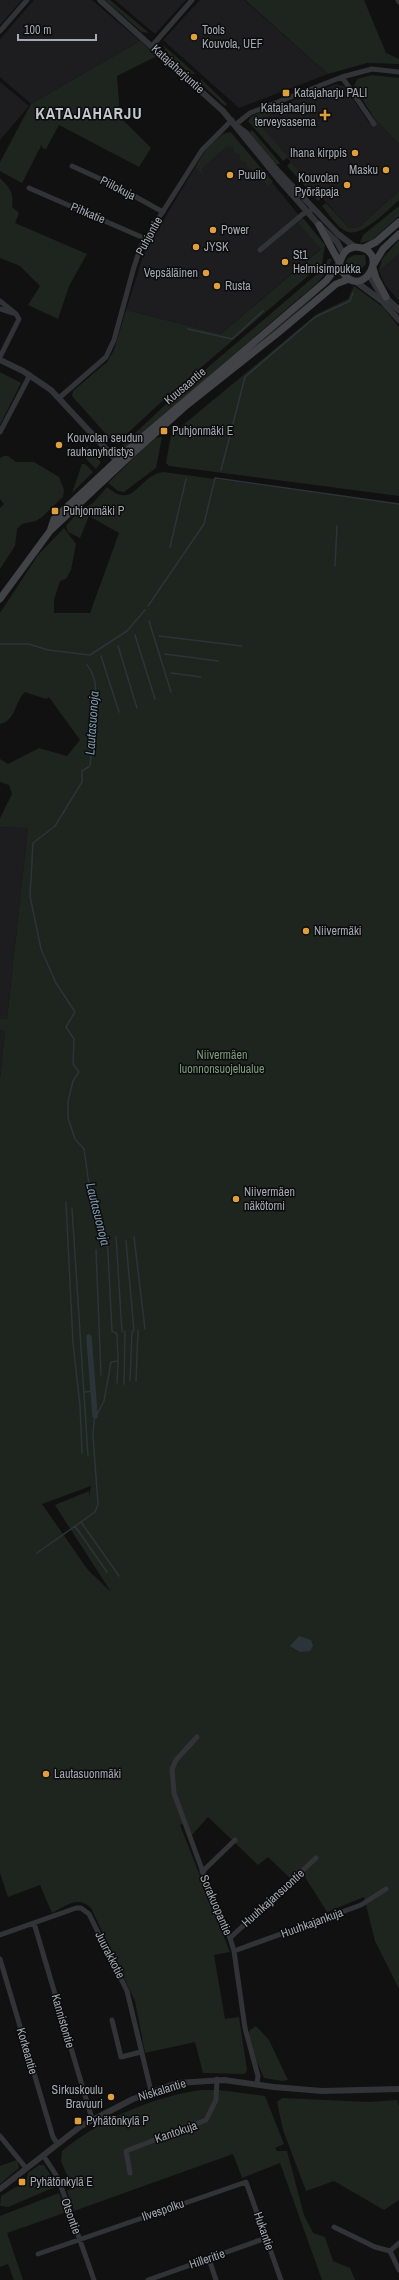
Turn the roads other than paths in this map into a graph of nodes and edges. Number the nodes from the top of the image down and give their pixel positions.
1 (27, 0) edge
2 (100, 0) edge
3 (192, 0) edge
4 (0, 31) edge
5 (152, 46) junction
6 (399, 72) edge
7 (342, 76) junction
8 (234, 123) junction
9 (374, 124) dead end
10 (72, 166) dead end
11 (30, 188) dead end
12 (314, 209) junction
13 (163, 212) junction
14 (307, 212) junction
15 (399, 222) edge
16 (319, 225) junction
17 (399, 234) edge
18 (146, 238) junction
19 (355, 247) junction
20 (364, 248) junction
21 (260, 250) dead end
22 (343, 254) junction
23 (340, 263) junction
24 (373, 266) junction
25 (369, 275) junction
26 (352, 280) junction
27 (386, 297) junction
28 (0, 301) edge
29 (0, 309) edge
30 (399, 310) edge
31 (16, 314) junction
32 (399, 320) edge
33 (0, 358) edge
34 (30, 375) junction
35 (59, 398) junction
36 (0, 432) edge
37 (118, 462) junction
38 (0, 599) edge
39 (197, 1737) dead end
40 (235, 1840) dead end
41 (316, 1858) dead end
42 (202, 1872) junction
43 (386, 1889) dead end
44 (34, 1923) junction
45 (0, 1935) edge
46 (230, 1938) junction
47 (234, 1951) junction
48 (0, 1958) edge
49 (112, 2020) dead end
50 (141, 2052) junction
51 (217, 2079) junction
52 (257, 2084) junction
53 (399, 2089) edge
54 (151, 2091) junction
55 (92, 2119) junction
56 (0, 2134) edge
57 (57, 2143) junction
58 (43, 2155) junction
59 (26, 2168) junction
60 (130, 2174) dead end
61 (246, 2182) joint
62 (0, 2189) edge
63 (334, 2227) dead end
64 (266, 2238) junction
65 (80, 2239) junction
66 (399, 2243) edge
67 (390, 2250) junction
68 (38, 2254) dead end
69 (209, 2259) junction
70 (399, 2270) edge
71 (94, 2280) edge
72 (148, 2280) edge
73 (216, 2280) edge
74 (281, 2280) edge

1 - 4 street
2 - 5 street, Katajaharjuntie
3 - 5 street
5 - 8 street, Katajaharjuntie
6 - 7 street, Puhjontie
7 - 8 street, Puhjontie
7 - 9 street
8 - 12 street, Katajaharjuntie
8 - 13 street, Puhjontie
8 - 14 street, Katajaharjuntie
10 - 13 street, Piilokuja
11 - 18 street, Pihkatie
12 - 14 street
12 - 19 street, Katajaharjuntie
13 - 18 street, Puhjontie
14 - 16 street, Katajaharjuntie
14 - 21 street
15 - 20 main road
16 - 22 street, Katajaharjuntie
16 - 23 main road
17 - 24 main road
18 - 35 street, Puhjontie
19 - 20 main road
19 - 22 main road
20 - 24 main road
22 - 23 main road
23 - 26 main road
23 - 37 main road, Kuusaantie
24 - 25 main road
24 - 27 main road
25 - 26 main road
25 - 27 street
26 - 32 street
26 - 37 main road, Kuusaantie
27 - 30 street
28 - 31 street
29 - 31 street
31 - 33 street
33 - 34 street
34 - 35 street
34 - 36 street
35 - 37 street
37 - 38 main road, Kuusaantie
39 - 42 street, Sorakuopantie
40 - 42 street
41 - 46 street, Huuhkajansuontie
42 - 46 street, Sorakuopantie
43 - 47 street, Huuhkajankuja
44 - 45 street, Juurakkotie
44 - 50 street, Juurakkotie
44 - 55 street, Kannistontie
46 - 47 street, Sorakuopantie
47 - 52 street, Sorakuopantie
48 - 57 street, Korkeantie
49 - 50 street
50 - 54 street, Juurakkotie
51 - 52 street, Niskalantie
51 - 54 street, Niskalantie
51 - 60 street, Kantokuja
52 - 53 street, Niskalantie
54 - 55 street, Niskalantie
55 - 57 street, Niskalantie
56 - 59 street
57 - 58 street, Niskalantie
58 - 59 street, Niskalantie
58 - 65 street, Otsontie
59 - 62 street, Niskalantie
61 - 64 street, Hukantie
61 - 65 street, Ilvespolku
63 - 67 street
64 - 69 street, Hilleritie
64 - 74 street, Hukantie
65 - 68 street, Ilvespolku
65 - 71 street, Otsontie
66 - 67 street
67 - 70 street
69 - 72 street, Hilleritie
69 - 73 street

